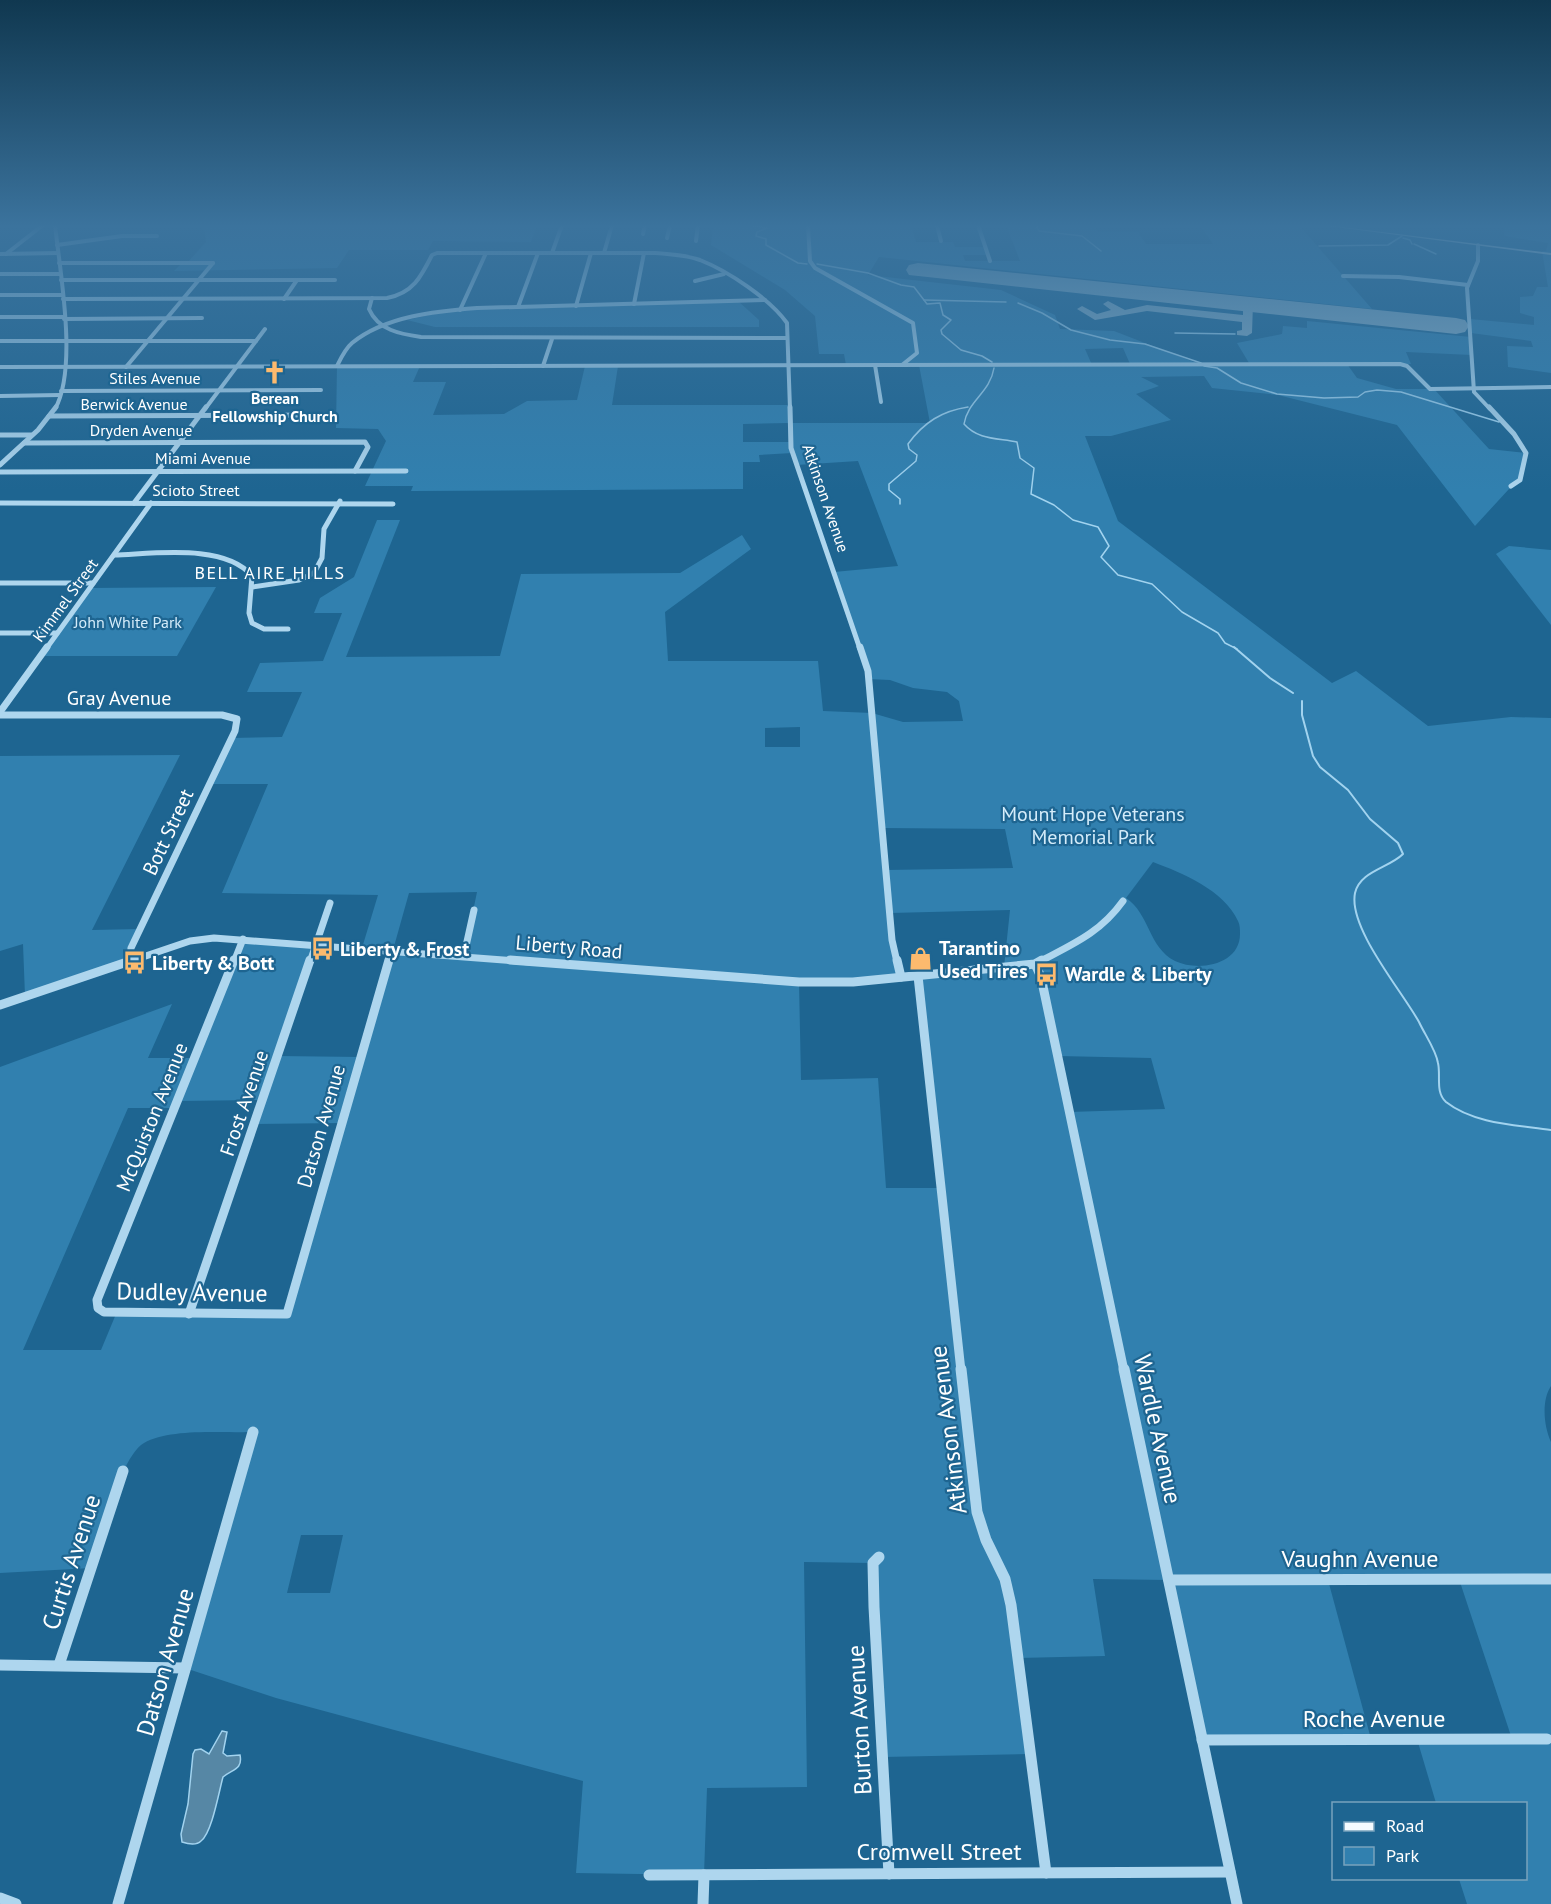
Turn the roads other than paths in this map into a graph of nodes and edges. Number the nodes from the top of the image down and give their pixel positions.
1 (64, 314) edge
2 (171, 314) edge
3 (370, 314) edge
4 (432, 314) edge
5 (781, 314) edge
6 (898, 314) edge
7 (1470, 314) edge
8 (0, 317) edge
9 (64, 318) junction
10 (167, 318) junction
11 (202, 318) dead end
12 (384, 327) junction
13 (265, 329) dead end
14 (787, 338) junction
15 (552, 339) junction
16 (0, 341) edge
17 (65, 341) junction
18 (148, 341) junction
19 (256, 341) junction
20 (875, 365) junction
21 (902, 365) junction
22 (337, 366) junction
23 (543, 366) junction
24 (788, 366) junction
25 (0, 367) edge
26 (66, 367) junction
27 (126, 367) junction
28 (236, 367) junction
29 (1551, 387) edge
30 (1475, 389) junction
31 (218, 390) junction
32 (321, 390) dead end
33 (61, 393) junction
34 (0, 396) edge
35 (881, 402) dead end
36 (327, 415) dead end
37 (49, 416) junction
38 (199, 416) junction
39 (0, 435) edge
40 (31, 435) junction
41 (179, 442) junction
42 (24, 443) junction
43 (0, 465) edge
44 (158, 471) junction
45 (355, 471) junction
46 (406, 471) dead end
47 (0, 472) edge
48 (1511, 486) dead end
49 (339, 502) junction
50 (0, 503) edge
51 (134, 503) junction
52 (151, 503) junction
53 (393, 504) dead end
54 (114, 555) junction
55 (93, 583) junction
56 (0, 584) edge
57 (252, 587) junction
58 (288, 629) dead end
59 (0, 633) edge
60 (57, 633) junction
61 (0, 713) edge
62 (237, 719) joint
63 (1123, 901) dead end
64 (330, 903) dead end
65 (474, 910) dead end
66 (243, 939) junction
67 (316, 944) junction
68 (393, 950) junction
69 (464, 955) junction
70 (130, 961) junction
71 (1035, 964) junction
72 (918, 976) junction
73 (902, 977) junction
74 (0, 1005) edge
75 (98, 1308) joint
76 (189, 1314) junction
77 (287, 1314) joint
78 (253, 1432) dead end
79 (123, 1471) dead end
80 (876, 1560) dead end
81 (1551, 1579) edge
82 (1169, 1580) junction
83 (0, 1665) edge
84 (59, 1665) junction
85 (185, 1668) junction
86 (1547, 1739) dead end
87 (1202, 1740) junction
88 (1230, 1872) junction
89 (1046, 1873) junction
90 (890, 1874) junction
91 (649, 1875) dead end
92 (704, 1875) junction
93 (0, 1899) edge
94 (16, 1904) edge
95 (118, 1904) edge
96 (703, 1904) edge
97 (1236, 1904) edge

1 - 9 street
2 - 10 street
3 - 12 street
4 - 12 street
5 - 14 street, Atkinson Avenue
6 - 21 street
7 - 30 street
8 - 9 street
9 - 10 street
9 - 17 street
10 - 11 street
10 - 18 street
12 - 15 street
12 - 22 street
13 - 19 street
14 - 15 street
14 - 24 street, Atkinson Avenue
15 - 23 street
16 - 17 street
17 - 18 street
17 - 26 street
18 - 19 street
18 - 27 street
19 - 28 street
20 - 21 street
20 - 24 street
20 - 35 street
21 - 30 street
22 - 23 street
22 - 28 street
23 - 24 street
24 - 73 street, Atkinson Avenue
25 - 26 street
26 - 27 street
26 - 33 street
27 - 28 street
28 - 31 street
29 - 30 street
30 - 48 street
31 - 32 street, Stiles Avenue
31 - 33 street, Stiles Avenue
31 - 38 street
33 - 34 street, Stiles Avenue
33 - 37 street
36 - 38 street, Berwick Avenue
37 - 38 street, Berwick Avenue
37 - 40 street
38 - 41 street
39 - 40 street
40 - 42 street
41 - 42 street, Dryden Avenue
41 - 44 street
41 - 45 street, Dryden Avenue
42 - 43 street
44 - 45 street, Miami Avenue
44 - 47 street, Miami Avenue
44 - 51 street
45 - 46 street, Miami Avenue
49 - 52 street, Scioto Street
49 - 53 street, Scioto Street
49 - 57 street
50 - 51 street, Scioto Street
51 - 52 street, Scioto Street
52 - 54 street, Kimmel Street
54 - 55 street, Kimmel Street
54 - 57 street
55 - 56 street
55 - 60 street, Kimmel Street
57 - 58 street
59 - 60 street
60 - 61 street, Kimmel Street
61 - 62 street, Gray Avenue
62 - 70 street, Bott Street
63 - 71 street, Liberty Road
64 - 67 street, Frost Avenue
65 - 69 street
66 - 67 street, Liberty Road
66 - 70 street, Liberty Road
66 - 75 street, McQuiston Avenue
67 - 68 street, Liberty Road
67 - 76 street, Frost Avenue
68 - 69 street, Liberty Road
68 - 77 street, Datson Avenue
69 - 73 street, Liberty Road
70 - 74 street, Liberty Road
71 - 72 street, Liberty Road
71 - 82 street, Wardle Avenue
72 - 73 street, Liberty Road
72 - 89 street, Atkinson Avenue
75 - 76 street, Dudley Avenue
76 - 77 street, Dudley Avenue
78 - 85 street, Datson Avenue
79 - 84 street, Curtis Avenue
80 - 90 street, Burton Avenue
81 - 82 street, Vaughn Avenue
82 - 87 street, Wardle Avenue
83 - 84 street
84 - 85 street
85 - 95 street, Datson Avenue
86 - 87 street, Roche Avenue
87 - 88 street, Wardle Avenue
88 - 89 street, Cromwell Street
88 - 97 street, Wardle Avenue
89 - 90 street, Cromwell Street
90 - 92 street, Cromwell Street
91 - 92 street, Cromwell Street
92 - 96 street
93 - 94 street

